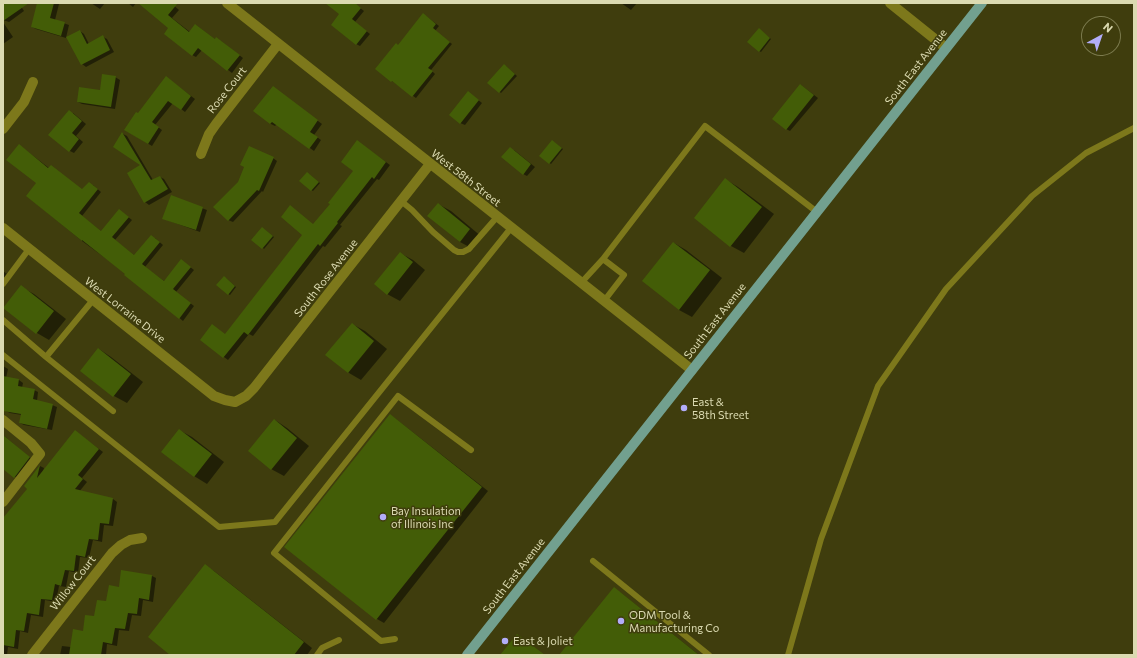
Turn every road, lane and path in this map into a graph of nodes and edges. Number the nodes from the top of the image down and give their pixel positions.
1 (227, 3) edge
2 (890, 3) edge
3 (982, 3) edge
4 (278, 44) junction
5 (946, 48) junction
6 (33, 82) dead end
7 (1134, 128) edge
8 (3, 129) edge
9 (201, 154) dead end
10 (430, 164) junction
11 (401, 201) junction
12 (817, 212) junction
13 (497, 217) junction
14 (3, 228) edge
15 (511, 228) junction
16 (29, 249) junction
17 (603, 259) junction
18 (581, 283) junction
19 (3, 284) edge
20 (93, 300) junction
21 (604, 301) junction
22 (3, 320) edge
23 (3, 355) edge
24 (46, 357) junction
25 (692, 370) junction
26 (235, 402) joint
27 (114, 411) dead end
28 (3, 420) edge
29 (471, 450) dead end
30 (3, 485) edge
31 (12, 491) junction
32 (3, 502) edge
33 (142, 538) dead end
34 (593, 561) dead end
35 (395, 639) dead end
36 (339, 640) dead end
37 (32, 655) edge
38 (316, 655) edge
39 (467, 655) edge
40 (709, 655) edge
41 (788, 655) edge

1 - 4 street, West 58th Street
2 - 5 street
3 - 5 main road, South East Avenue
4 - 9 street, Rose Court
4 - 10 street, West 58th Street
5 - 12 main road, South East Avenue
6 - 8 street
7 - 41 lane
10 - 11 street, South Rose Avenue
10 - 13 street, West 58th Street
11 - 13 lane
11 - 26 street, South Rose Avenue
12 - 17 lane
12 - 25 main road, South East Avenue
13 - 15 street, West 58th Street
14 - 16 street, West Lorraine Drive
15 - 18 street, West 58th Street
15 - 23 lane
16 - 19 lane
16 - 20 street, West Lorraine Drive
17 - 18 lane
17 - 21 lane
18 - 21 street, West 58th Street
20 - 24 lane
20 - 26 street, West Lorraine Drive
21 - 25 street, West 58th Street
22 - 24 lane
24 - 27 lane
25 - 39 main road, South East Avenue
28 - 31 street
29 - 35 lane
30 - 31 street
31 - 32 street
33 - 37 street, Willow Court
34 - 40 lane
36 - 38 lane

